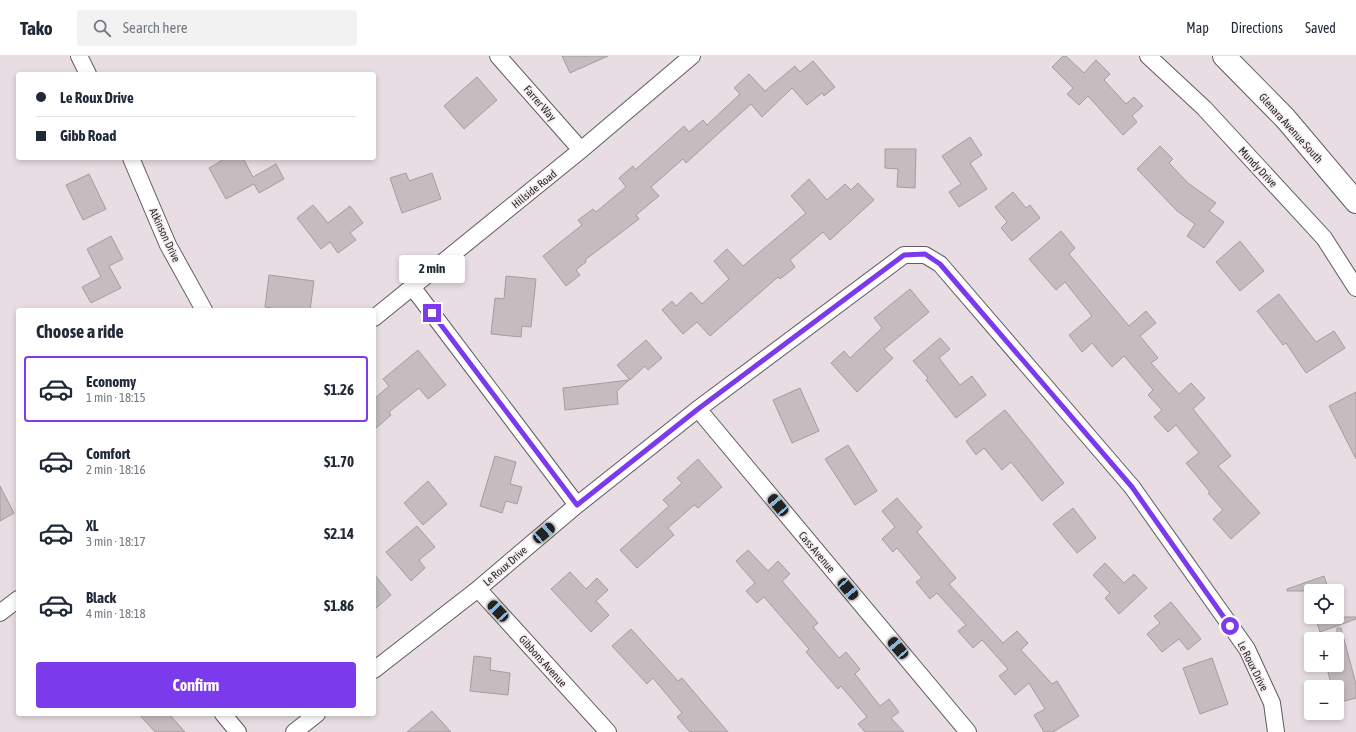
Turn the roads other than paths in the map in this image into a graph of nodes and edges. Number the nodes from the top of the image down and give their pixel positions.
1 (78, 56) edge
2 (498, 56) edge
3 (692, 56) edge
4 (1148, 56) edge
5 (1224, 56) edge
6 (87, 72) edge
7 (581, 150) junction
8 (133, 160) edge
9 (1356, 202) edge
10 (413, 288) junction
11 (1356, 288) edge
12 (203, 308) edge
13 (376, 316) edge
14 (698, 409) junction
15 (577, 505) junction
16 (478, 589) junction
17 (16, 601) edge
18 (0, 613) edge
19 (376, 668) edge
20 (225, 716) edge
21 (314, 716) edge
22 (238, 732) edge
23 (294, 732) edge
24 (608, 732) edge
25 (968, 732) edge
26 (1276, 732) edge

1 - 6 street
2 - 7 street, Farrer Way
3 - 7 street, Hillside Road
4 - 11 street, Mundy Drive
5 - 9 main road, Glenara Avenue South
7 - 10 street, Hillside Road
8 - 12 street, Atkinson Drive
10 - 13 street, Hillside Road
10 - 15 street
14 - 15 street, Le Roux Drive
14 - 25 street, Cass Avenue
14 - 26 street, Le Roux Drive
15 - 16 street, Le Roux Drive
16 - 19 street, Le Roux Drive
16 - 24 street, Gibbons Avenue
17 - 18 street
20 - 22 street
21 - 23 street

